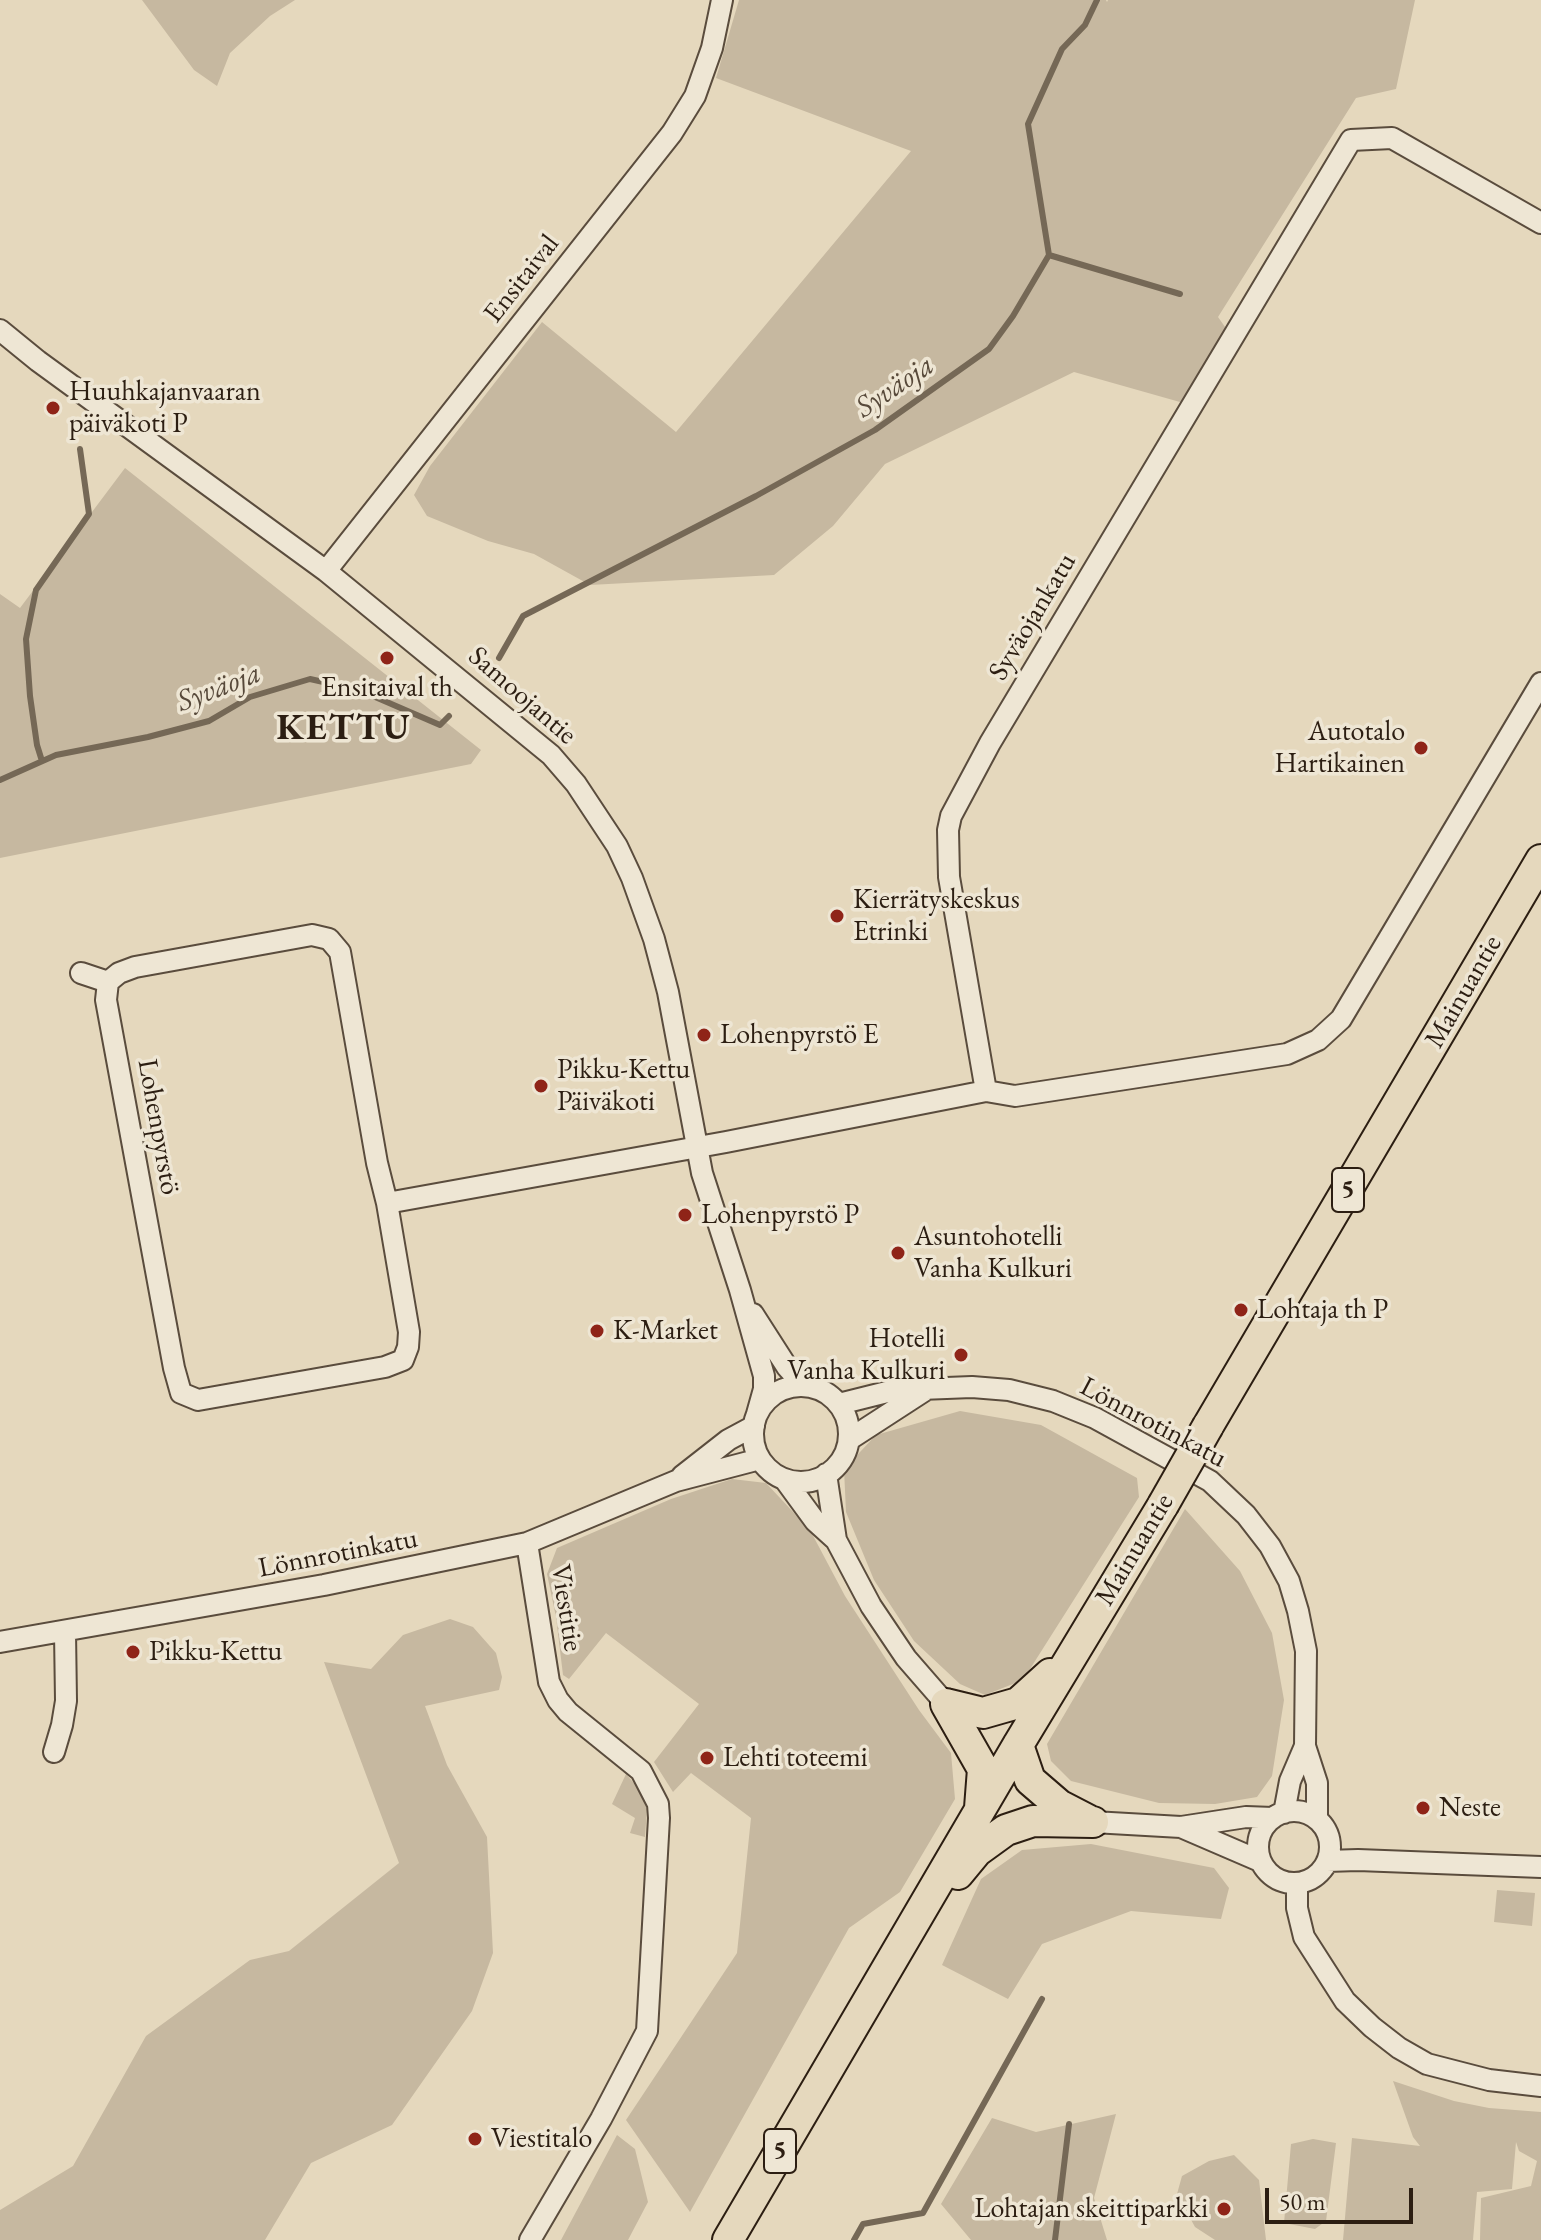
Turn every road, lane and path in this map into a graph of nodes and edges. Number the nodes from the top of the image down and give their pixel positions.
1 (722, 0) edge
2 (1541, 223) edge
3 (0, 330) edge
4 (326, 571) junction
5 (1541, 683) edge
6 (1541, 860) edge
7 (81, 973) dead end
8 (108, 982) junction
9 (986, 1091) junction
10 (697, 1147) junction
11 (387, 1203) junction
12 (740, 1290) junction
13 (804, 1386) junction
14 (924, 1391) junction
15 (839, 1404) junction
16 (755, 1420) junction
17 (850, 1439) junction
18 (760, 1459) junction
19 (826, 1474) junction
20 (785, 1480) junction
21 (676, 1481) junction
22 (836, 1540) junction
23 (527, 1543) junction
24 (65, 1632) junction
25 (0, 1642) edge
26 (1077, 1648) junction
27 (946, 1704) junction
28 (1018, 1745) junction
29 (1305, 1746) junction
30 (54, 1752) dead end
31 (980, 1812) junction
32 (1279, 1815) junction
33 (1317, 1819) junction
34 (1093, 1822) junction
35 (1181, 1827) junction
36 (1260, 1861) junction
37 (1327, 1861) junction
38 (1541, 1867) edge
39 (1297, 1883) junction
40 (908, 1934) junction
41 (1541, 2086) edge
42 (530, 2240) edge
43 (728, 2240) edge

1 - 4 street, Ensitaival
2 - 9 street, Syväojankatu
3 - 4 street, Samoojantie
4 - 10 street, Samoojantie
5 - 9 street
6 - 26 highway, Mainuantie / 5, bridge
7 - 8 street
8 - 11 street, Lohenpyrstö
8 - 11 street, Lohenpyrstö
9 - 10 street
10 - 11 street
10 - 12 street, Samoojantie
12 - 13 street, Samoojantie
12 - 16 street, Samoojantie
13 - 15 street
13 - 16 street
14 - 15 street, Lönnrotinkatu
14 - 17 street
14 - 29 street, Lönnrotinkatu
15 - 17 street
16 - 18 street
16 - 21 street, Lönnrotinkatu
17 - 19 street
18 - 20 street
18 - 21 street, Lönnrotinkatu
19 - 20 street
19 - 22 street
20 - 22 street
21 - 23 street, Lönnrotinkatu
22 - 27 street
23 - 24 street, Lönnrotinkatu
23 - 42 street, Viestitie
24 - 25 street, Lönnrotinkatu
24 - 30 street
26 - 27 highway
26 - 28 highway, Mainuantie / 5
27 - 31 highway
28 - 31 highway, Mainuantie / 5
28 - 34 highway
29 - 32 street, Lönnrotinkatu
29 - 33 street, Lönnrotinkatu
31 - 40 highway, Mainuantie / 5
32 - 33 street
32 - 35 street
32 - 36 street
33 - 37 street
34 - 35 street
34 - 40 highway
35 - 36 street
36 - 39 street
37 - 38 street
37 - 39 street
39 - 41 street
40 - 43 highway, Mainuantie / 5

